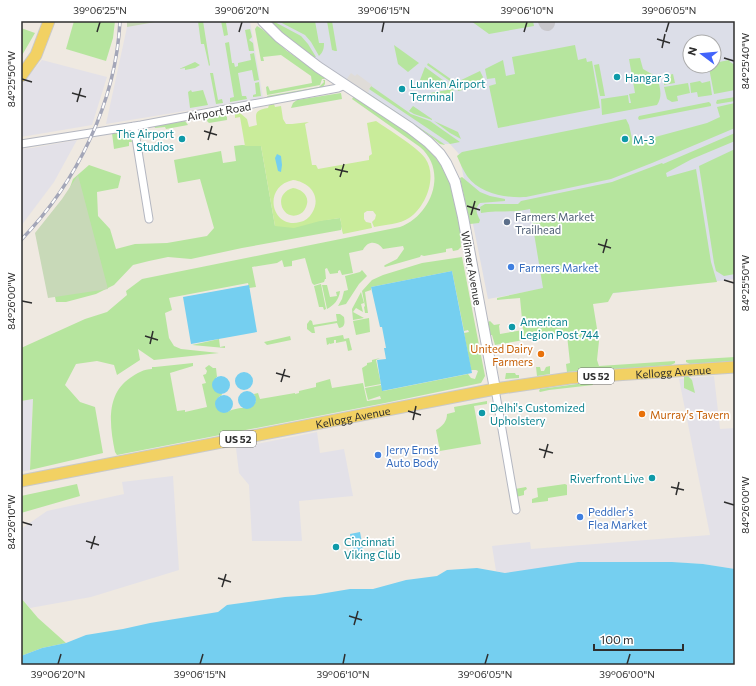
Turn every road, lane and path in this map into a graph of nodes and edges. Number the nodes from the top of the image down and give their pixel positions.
1 (49, 21) edge
2 (263, 21) edge
3 (21, 76) edge
4 (345, 85) junction
5 (134, 126) junction
6 (21, 144) edge
7 (149, 219) dead end
8 (735, 367) edge
9 (495, 389) junction
10 (21, 481) edge
11 (516, 510) dead end

1 - 3 main road
2 - 4 street, Wilmer Avenue
4 - 5 street, Airport Road
4 - 9 street, Wilmer Avenue
5 - 6 street, Airport Road
5 - 7 street
8 - 9 main road, Kellogg Avenue / US 52
9 - 10 main road, Kellogg Avenue / US 52
9 - 11 street, Wilmer Avenue

